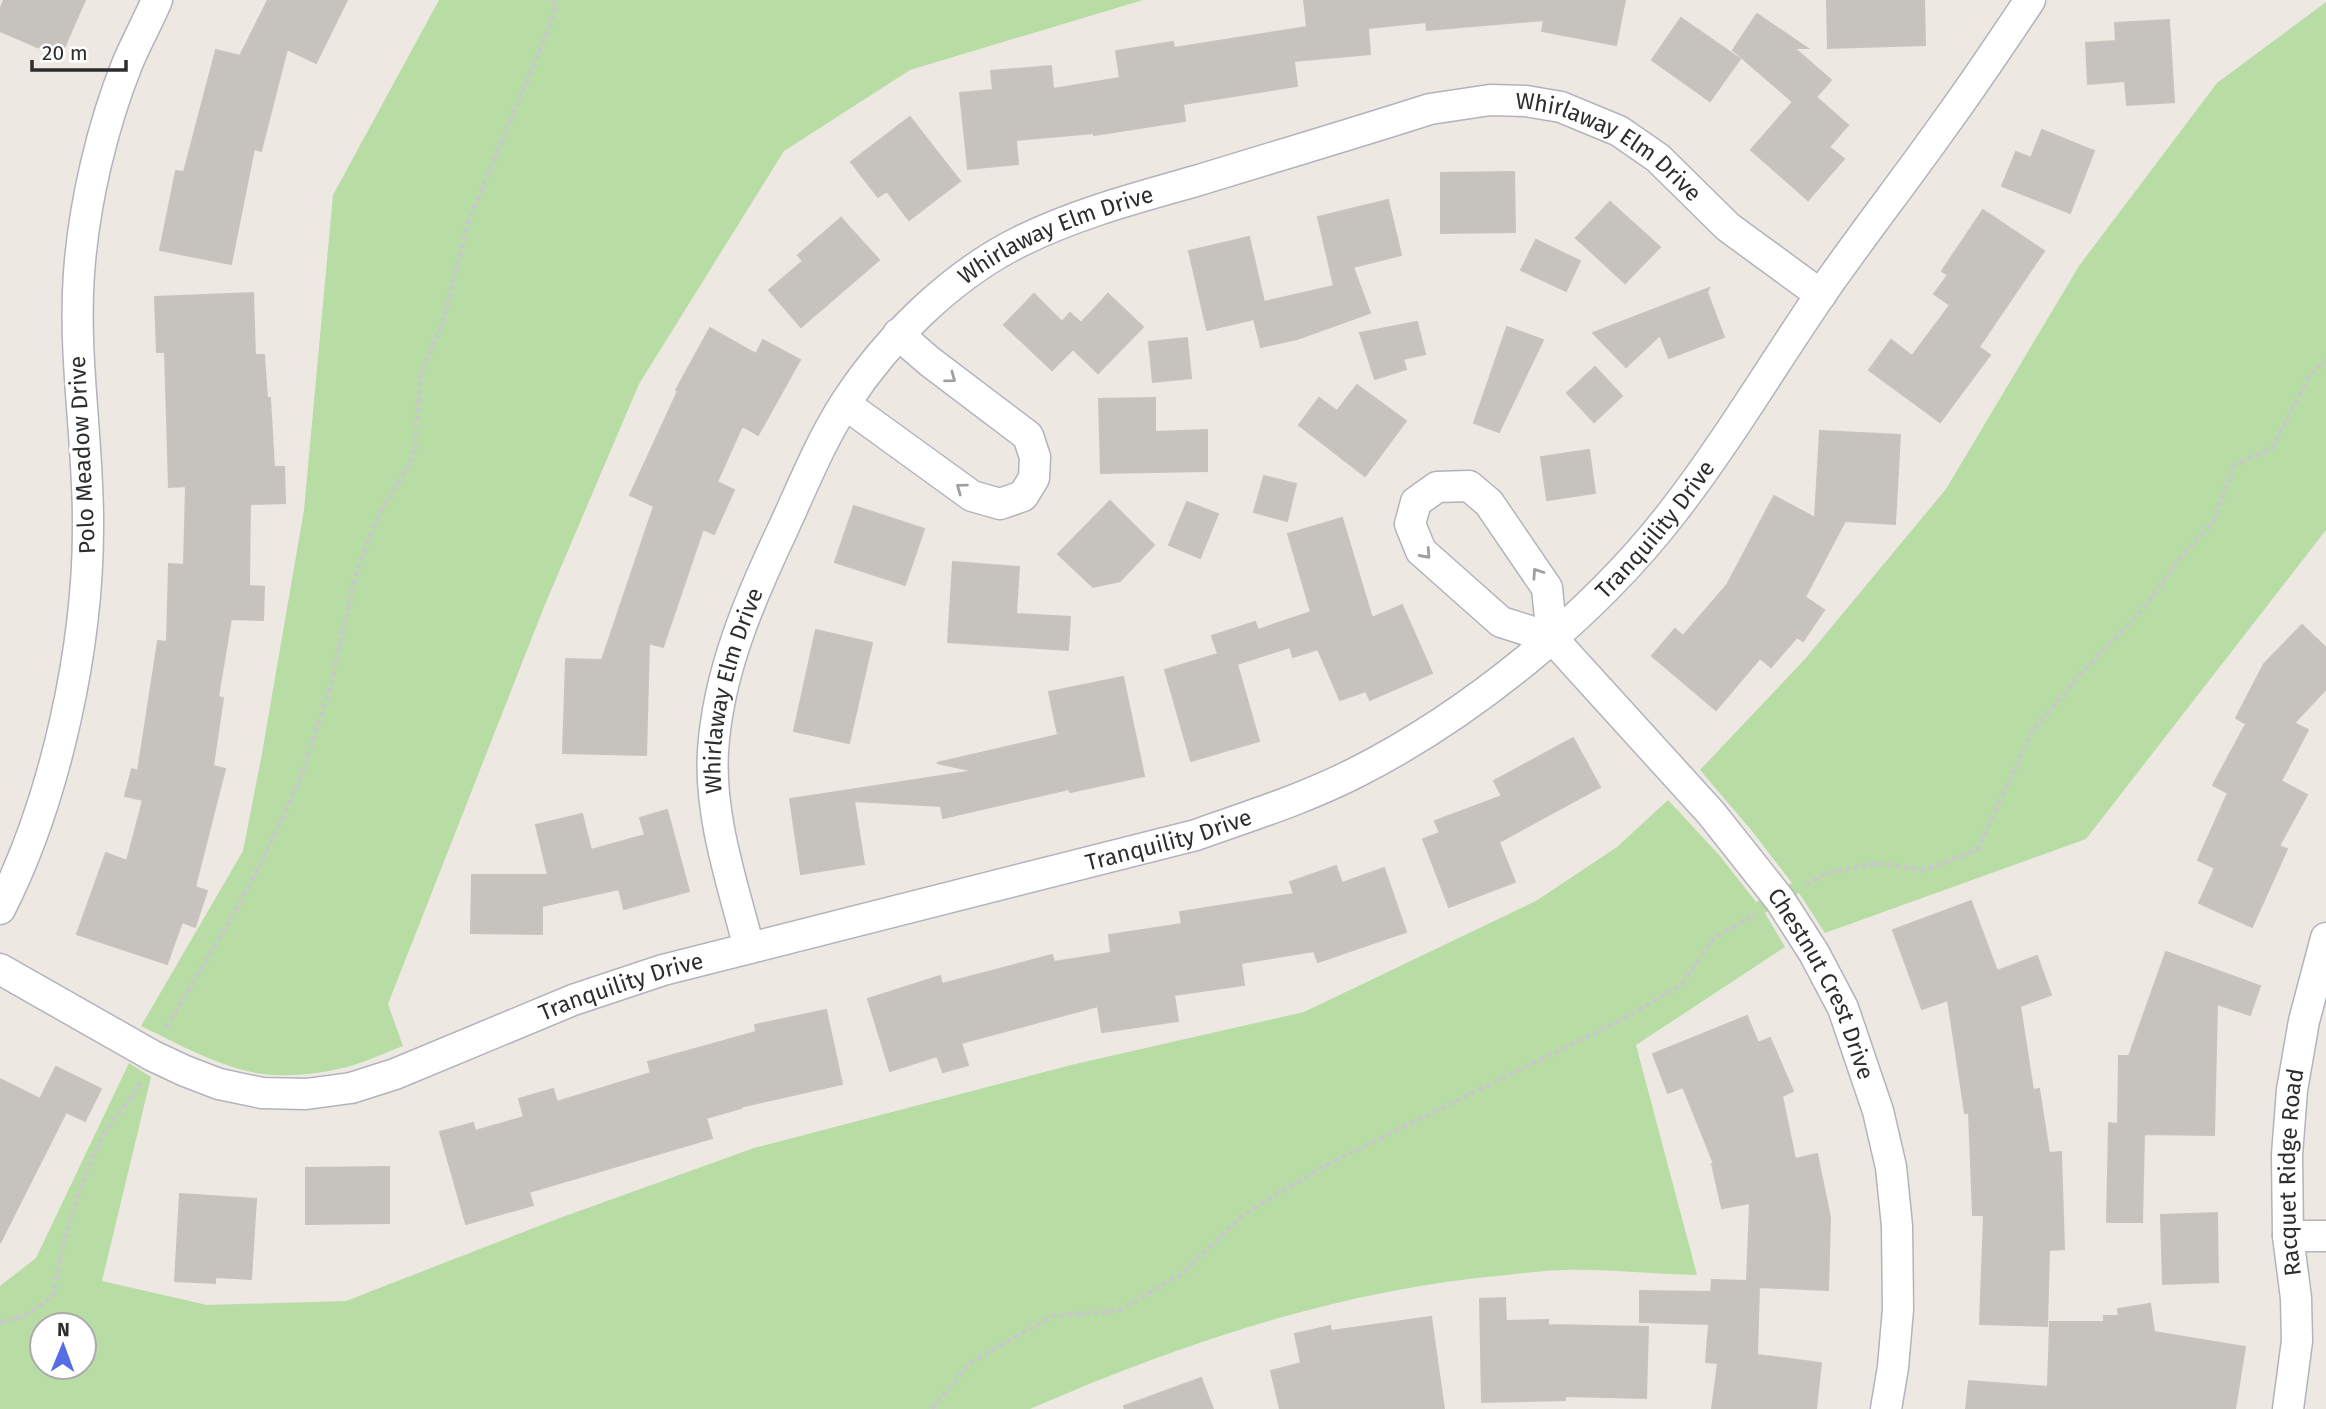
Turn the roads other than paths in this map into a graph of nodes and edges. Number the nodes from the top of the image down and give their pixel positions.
1 (157, 0) edge
2 (2030, 0) edge
3 (1821, 295) junction
4 (898, 334) junction
5 (845, 404) junction
6 (1552, 638) junction
7 (0, 909) edge
8 (2326, 938) edge
9 (749, 948) junction
10 (0, 969) edge
11 (2288, 1236) junction
12 (2326, 1236) edge
13 (1886, 1409) edge
14 (2288, 1409) edge

1 - 7 street, Polo Meadow Drive
2 - 3 street, Tranquility Drive
3 - 4 street, Whirlaway Elm Drive
3 - 6 street, Tranquility Drive
4 - 5 street, Whirlaway Elm Drive
4 -> 5 street
5 - 9 street, Whirlaway Elm Drive
6 -> 6 street
6 - 9 street, Tranquility Drive
6 - 13 street, Chestnut Crest Drive
8 - 11 street, Racquet Ridge Road
9 - 10 street, Tranquility Drive
11 - 12 street
11 - 14 street, Racquet Ridge Road

